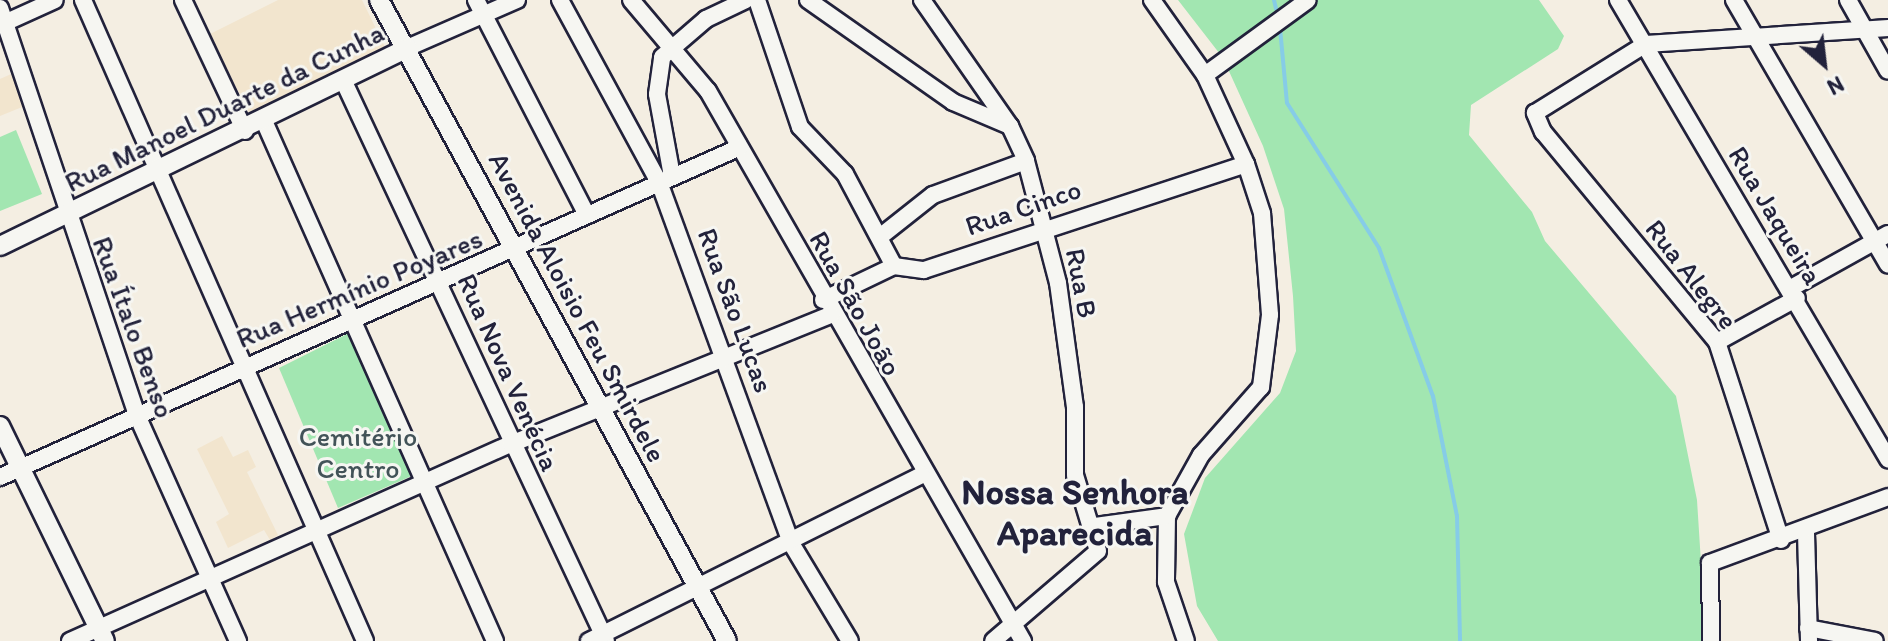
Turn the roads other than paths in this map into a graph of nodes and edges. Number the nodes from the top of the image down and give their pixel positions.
1 (55, 0) edge
2 (83, 0) edge
3 (183, 0) edge
4 (379, 0) edge
5 (476, 0) edge
6 (517, 0) edge
7 (560, 0) edge
8 (631, 0) edge
9 (746, 0) edge
10 (757, 0) edge
11 (808, 0) edge
12 (922, 0) edge
13 (1152, 0) edge
14 (1308, 0) edge
15 (1618, 0) edge
16 (1734, 0) edge
17 (1848, 0) edge
18 (484, 16) junction
19 (3, 18) edge
20 (1888, 28) edge
21 (1865, 30) junction
22 (1756, 35) junction
23 (1646, 44) junction
24 (407, 48) junction
25 (670, 48) junction
26 (1888, 71) edge
27 (1205, 75) junction
28 (344, 82) junction
29 (264, 121) junction
30 (1010, 126) junction
31 (245, 131) junction
32 (740, 147) junction
33 (1026, 161) junction
34 (1246, 164) junction
35 (159, 172) junction
36 (665, 179) junction
37 (66, 214) junction
38 (587, 215) junction
39 (1044, 225) junction
40 (881, 236) junction
41 (1881, 238) edge
42 (0, 246) edge
43 (514, 249) junction
44 (1888, 265) edge
45 (894, 266) junction
46 (440, 280) junction
47 (1794, 293) junction
48 (827, 308) junction
49 (356, 319) junction
50 (1717, 342) junction
51 (728, 356) junction
52 (246, 365) junction
53 (602, 410) junction
54 (136, 413) junction
55 (0, 426) edge
56 (511, 444) junction
57 (1888, 459) edge
58 (20, 467) junction
59 (922, 475) junction
60 (0, 477) edge
61 (426, 483) junction
62 (1888, 497) edge
63 (1167, 516) junction
64 (1094, 526) junction
65 (315, 532) junction
66 (1806, 533) junction
67 (1781, 540) junction
68 (791, 543) junction
69 (211, 579) junction
70 (698, 589) junction
71 (1014, 625) junction
72 (1808, 634) edge
73 (102, 635) edge
74 (599, 639) edge
75 (70, 641) edge
76 (238, 641) edge
77 (365, 641) edge
78 (495, 641) edge
79 (727, 641) edge
80 (850, 641) edge
81 (993, 641) edge
82 (1023, 641) edge
83 (1186, 641) edge
84 (1711, 641) edge
85 (1875, 641) edge

1 - 19 street
2 - 35 street
3 - 31 street
4 - 24 street, Avenida Aloisio Feu Smirdele
5 - 18 street
6 - 18 street, Rua Manoel Duarte da Cunha
7 - 36 street, Rua São Lucas
8 - 25 street, Rua São João
9 - 25 street
10 - 40 street
11 - 30 street
12 - 30 street, Rua B
13 - 27 street
14 - 27 street
15 - 23 street, Rua Jaqueira
16 - 22 street
17 - 21 street
18 - 24 street, Rua Manoel Duarte da Cunha
18 - 38 street
19 - 37 street, Rua Ítalo Benso
20 - 21 street
21 - 22 street
21 - 26 street
22 - 23 street
22 - 41 street
23 - 47 street, Rua Jaqueira
23 - 50 street, Rua Alegre
24 - 28 street, Rua Manoel Duarte da Cunha
24 - 43 street, Avenida Aloisio Feu Smirdele
25 - 32 street, Rua São João
25 - 36 street
27 - 34 street
28 - 29 street, Rua Manoel Duarte da Cunha
28 - 46 street, Rua Nova Venécia
29 - 31 street, Rua Manoel Duarte da Cunha
29 - 49 street
30 - 33 street, Rua B
31 - 35 street, Rua Manoel Duarte da Cunha
32 - 36 street, Rua Hermínio Poyares
32 - 48 street, Rua São João
33 - 39 street, Rua B
33 - 40 street
34 - 39 street, Rua Cinco
34 - 63 street
35 - 37 street, Rua Manoel Duarte da Cunha
35 - 52 street
36 - 38 street, Rua Hermínio Poyares
36 - 51 street, Rua São Lucas
37 - 42 street, Rua Manoel Duarte da Cunha
37 - 54 street, Rua Ítalo Benso
38 - 43 street, Rua Hermínio Poyares
39 - 45 street, Rua Cinco
39 - 64 street, Rua B
40 - 45 street
41 - 44 street
41 - 47 street
43 - 46 street, Rua Hermínio Poyares
43 - 53 street, Avenida Aloisio Feu Smirdele
45 - 48 street, Rua Cinco
46 - 49 street, Rua Hermínio Poyares
46 - 56 street, Rua Nova Venécia
47 - 50 street
47 - 57 street, Rua Jaqueira
48 - 51 street, Rua Cinco
48 - 59 street, Rua São João
49 - 52 street, Rua Hermínio Poyares
49 - 61 street
50 - 67 street, Rua Alegre
51 - 53 street, Rua Cinco
51 - 68 street, Rua São Lucas
52 - 54 street, Rua Hermínio Poyares
52 - 65 street
53 - 56 street, Rua Cinco
53 - 70 street, Avenida Aloisio Feu Smirdele
54 - 58 street, Rua Hermínio Poyares
54 - 69 street, Rua Ítalo Benso
55 - 58 street
56 - 61 street, Rua Cinco
56 - 74 street, Rua Nova Venécia
58 - 60 street, Rua Hermínio Poyares
58 - 73 street
59 - 68 street
59 - 71 street, Rua São João
61 - 65 street, Rua Cinco
61 - 78 street
62 - 66 street
63 - 64 street
63 - 83 street
64 - 71 street, Rua B
65 - 69 street, Rua Cinco
65 - 77 street
66 - 67 street
66 - 72 street
67 - 84 street
68 - 70 street
68 - 80 street, Rua São Lucas
69 - 73 street, Rua Cinco
69 - 76 street, Rua Ítalo Benso
70 - 74 street
70 - 79 street, Avenida Aloisio Feu Smirdele
71 - 81 street, Rua B
71 - 82 street, Rua São João
72 - 85 street
73 - 75 street, Rua Cinco

